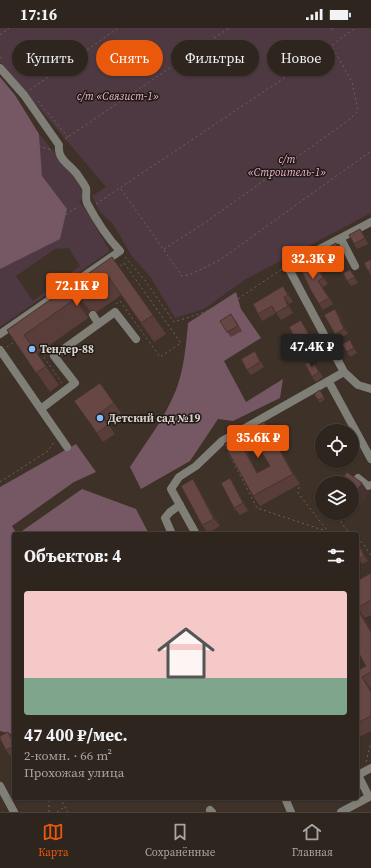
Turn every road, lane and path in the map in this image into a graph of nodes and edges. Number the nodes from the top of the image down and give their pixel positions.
1 (9, 28) edge
2 (118, 28) edge
3 (229, 28) edge
4 (331, 28) edge
5 (356, 28) edge
6 (334, 31) dead end
7 (0, 34) edge
8 (335, 43) edge
9 (335, 51) edge
10 (0, 68) edge
11 (288, 76) edge
12 (29, 90) dead end
13 (0, 118) edge
14 (58, 148) junction
15 (371, 151) edge
16 (121, 189) junction
17 (88, 204) junction
18 (371, 222) edge
19 (341, 239) junction
20 (163, 249) junction
21 (120, 251) junction
22 (0, 260) edge
23 (289, 266) junction
24 (355, 266) dead end
25 (118, 268) edge
26 (114, 305) dead end
27 (93, 315) dead end
28 (98, 323) junction
29 (0, 334) edge
30 (19, 338) edge
31 (136, 339) dead end
32 (1, 350) edge
33 (49, 352) dead end
34 (344, 372) junction
35 (329, 382) junction
36 (64, 386) dead end
37 (371, 389) edge
38 (42, 408) junction
39 (60, 436) junction
40 (222, 441) junction
41 (67, 447) dead end
42 (371, 459) edge
43 (359, 479) edge
44 (0, 482) edge
45 (371, 485) edge
46 (299, 487) dead end
47 (180, 505) junction
48 (340, 520) edge
49 (326, 531) joint
50 (171, 532) edge
51 (195, 532) edge
52 (350, 532) edge
53 (359, 540) edge
54 (371, 556) edge
55 (359, 581) edge
56 (361, 585) edge
57 (371, 742) edge
58 (371, 768) edge
59 (359, 774) edge
60 (0, 786) edge
61 (370, 796) edge
62 (49, 800) edge
63 (61, 800) edge
64 (286, 800) edge
65 (66, 807) junction
66 (14, 812) edge
67 (48, 812) edge
68 (57, 812) edge
69 (68, 812) edge
70 (291, 812) edge
71 (341, 812) edge

1 - 7 path
2 - 12 path
3 - 14 path
4 - 6 path
5 - 8 path
9 - 20 path
10 - 14 street
11 - 16 path
13 - 14 path
14 - 17 street
15 - 20 path
16 - 17 path
16 - 20 path
17 - 21 street
17 - 22 path
18 - 19 street
19 - 23 street
19 - 24 street
21 - 23 path
21 - 29 street
23 - 34 street
25 - 26 path
27 - 28 street
28 - 31 street
28 - 38 street
30 - 32 path
32 - 38 street
33 - 36 path
34 - 35 street
34 - 37 street
35 - 40 street
35 - 42 street
38 - 39 street
39 - 41 street
39 - 44 path
40 - 47 street
40 - 49 path
43 - 45 street
46 - 49 path
47 - 50 street
47 - 51 street
48 - 52 path
53 - 54 path
55 - 56 path
57 - 59 path
58 - 59 street
59 - 61 street
60 - 66 street
61 - 71 street
62 - 67 path
63 - 65 path
64 - 70 street
65 - 68 path
65 - 69 path

